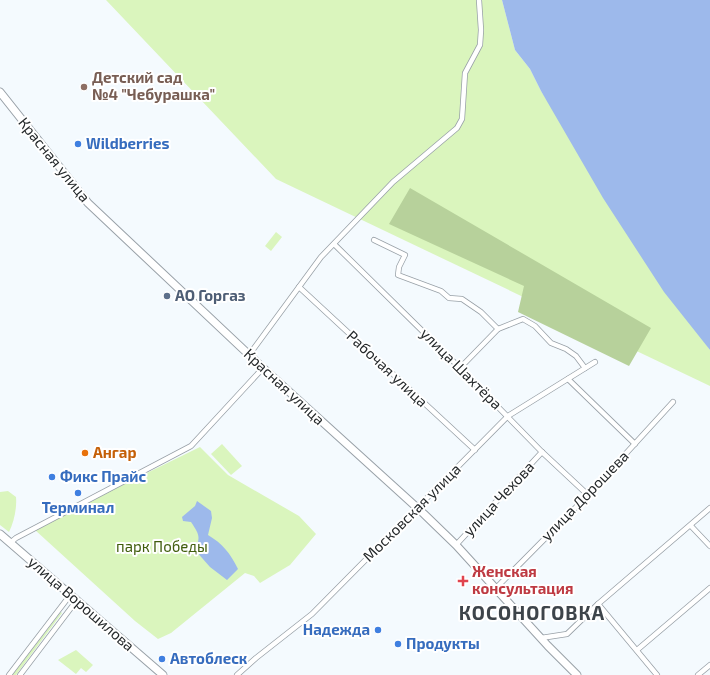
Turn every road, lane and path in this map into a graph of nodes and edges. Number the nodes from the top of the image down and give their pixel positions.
1 (479, 0) edge
2 (0, 92) edge
3 (374, 240) dead end
4 (334, 244) junction
5 (299, 287) junction
6 (498, 329) junction
7 (250, 355) junction
8 (596, 362) dead end
9 (263, 368) junction
10 (460, 368) junction
11 (586, 368) junction
12 (568, 379) junction
13 (673, 402) dead end
14 (508, 416) junction
15 (636, 444) junction
16 (475, 450) junction
17 (542, 452) junction
18 (588, 495) junction
19 (417, 507) junction
20 (710, 508) edge
21 (691, 526) junction
22 (0, 534) edge
23 (10, 543) junction
24 (456, 545) junction
25 (710, 546) edge
26 (496, 588) junction
27 (710, 588) edge
28 (71, 594) junction
29 (77, 600) junction
30 (598, 604) junction
31 (540, 638) junction
32 (637, 650) junction
33 (710, 665) edge
34 (9, 675) edge
35 (20, 675) edge
36 (163, 675) edge
37 (237, 675) edge
38 (577, 675) edge
39 (657, 675) edge
40 (698, 675) edge

1 - 4 street
2 - 7 street, Красная улица
3 - 6 street
4 - 5 street
4 - 10 street, улица Шахтёра
5 - 7 street
5 - 16 street, Рабочая улица
6 - 10 street
6 - 11 street
7 - 9 street, Красная улица
8 - 11 street, Московская улица
9 - 19 street, Красная улица
9 - 23 street
10 - 14 street, улица Шахтёра
11 - 12 street, Московская улица
12 - 14 street, Московская улица
12 - 15 street
13 - 15 street, улица Дорошева
14 - 16 street, Московская улица
14 - 17 street, улица Шахтёра
15 - 18 street, улица Дорошева
16 - 19 street, Московская улица
17 - 18 street, улица Шахтёра
17 - 24 street, улица Чехова
18 - 26 street, улица Дорошева
19 - 24 street, Красная улица
19 - 37 street, Московская улица
20 - 21 street
21 - 25 street
21 - 30 street
22 - 23 street, улица Ворошилова
23 - 28 street, улица Ворошилова
24 - 26 street, Красная улица
26 - 31 street, Красная улица
27 - 32 street
28 - 29 street, улица Ворошилова
28 - 34 street
29 - 35 street
29 - 36 street, улица Ворошилова
30 - 31 street
30 - 32 street
31 - 38 street, Красная улица
32 - 39 street
33 - 40 street

